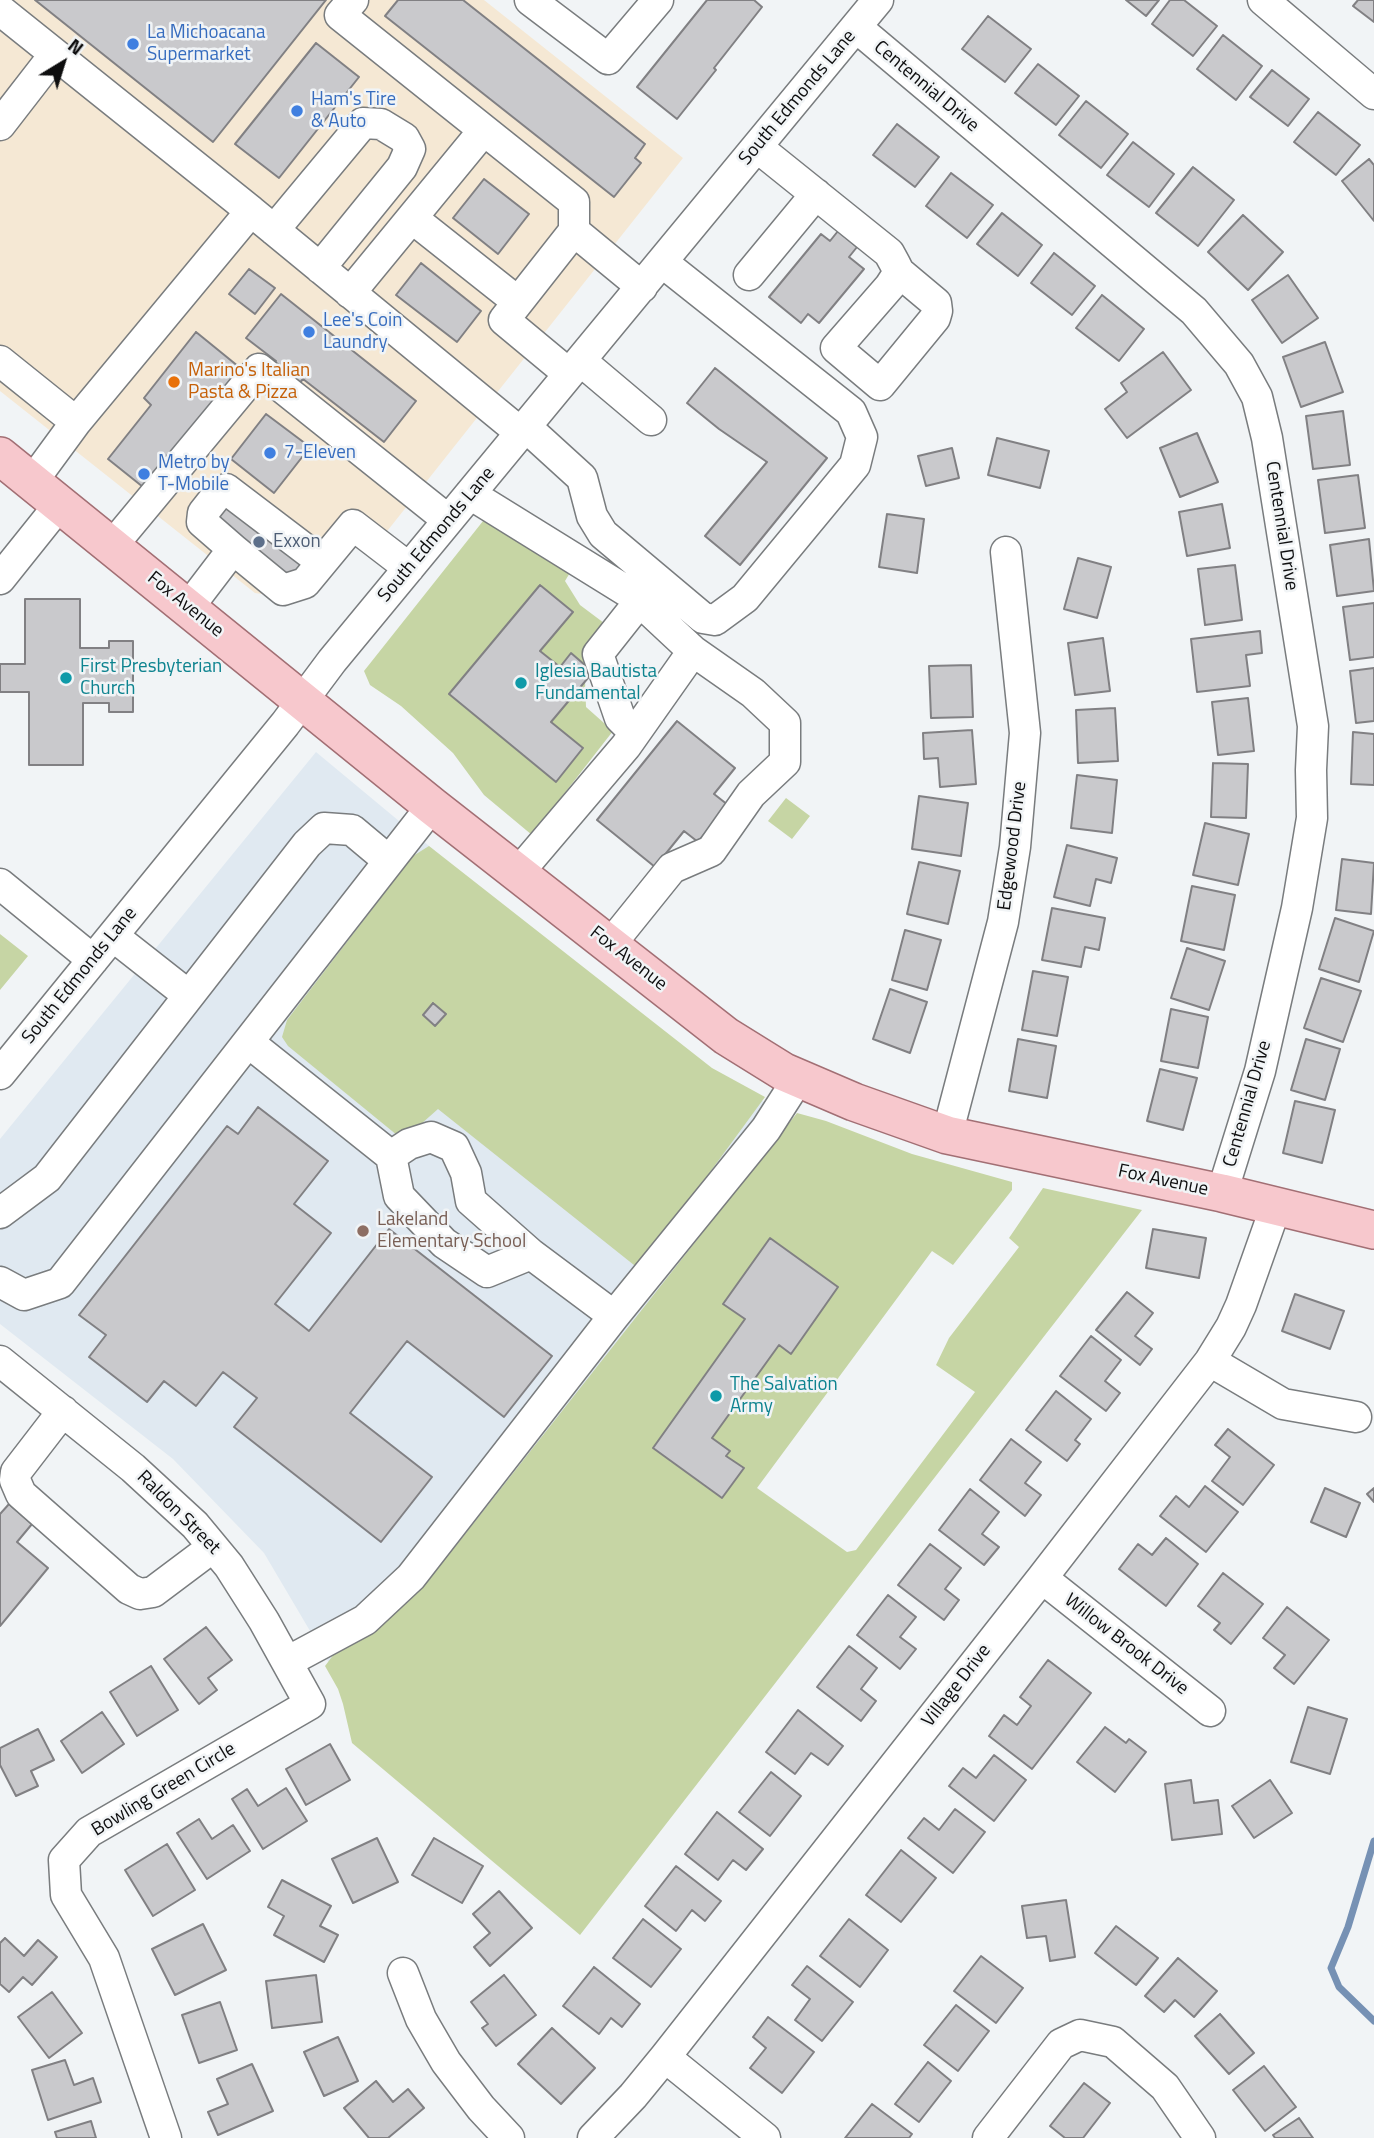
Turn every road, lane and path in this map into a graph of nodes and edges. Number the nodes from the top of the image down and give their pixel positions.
1 (353, 0) edge
2 (530, 0) edge
3 (658, 0) edge
4 (878, 0) edge
5 (1263, 0) edge
6 (0, 10) edge
7 (856, 27) junction
8 (55, 54) junction
9 (1374, 94) edge
10 (0, 125) edge
11 (484, 130) junction
12 (757, 147) junction
13 (816, 194) junction
14 (251, 211) junction
15 (412, 219) junction
16 (274, 230) junction
17 (574, 231) junction
18 (662, 262) junction
19 (320, 268) junction
20 (899, 272) dead end
21 (749, 275) dead end
22 (642, 287) junction
23 (351, 293) junction
24 (517, 302) junction
25 (0, 361) edge
26 (575, 368) junction
27 (651, 420) dead end
28 (76, 422) junction
29 (523, 430) junction
30 (0, 456) edge
31 (32, 482) junction
32 (470, 494) junction
33 (60, 504) junction
34 (448, 520) junction
35 (112, 546) junction
36 (233, 549) junction
37 (1006, 552) dead end
38 (323, 562) junction
39 (409, 568) junction
40 (0, 579) edge
41 (640, 601) junction
42 (188, 608) junction
43 (693, 651) junction
44 (303, 700) junction
45 (635, 733) junction
46 (432, 806) junction
47 (389, 861) junction
48 (518, 873) junction
49 (0, 884) edge
50 (113, 936) junction
51 (610, 945) junction
52 (93, 960) junction
53 (188, 995) junction
54 (248, 1042) junction
55 (0, 1074) edge
56 (798, 1079) junction
57 (947, 1135) junction
58 (391, 1156) junction
59 (1222, 1193) junction
60 (1276, 1206) junction
61 (0, 1213) edge
62 (1374, 1230) edge
63 (531, 1254) junction
64 (0, 1282) edge
65 (614, 1316) junction
66 (0, 1361) edge
67 (1210, 1361) junction
68 (63, 1411) junction
69 (1356, 1417) dead end
70 (213, 1547) junction
71 (1042, 1578) junction
72 (287, 1662) junction
73 (310, 1704) joint
74 (1210, 1711) dead end
75 (403, 1973) dead end
76 (666, 2057) junction
77 (166, 2138) edge
78 (509, 2138) edge
79 (593, 2138) edge
80 (765, 2138) edge
81 (988, 2138) edge
82 (1200, 2138) edge

1 - 11 street
2 - 3 street
4 - 7 street, South Edmonds Lane
5 - 9 street
6 - 8 street
7 - 12 street, South Edmonds Lane
7 - 59 street, Centennial Drive
8 - 10 street
8 - 14 street
11 - 15 street
11 - 17 street
12 - 13 street
12 - 18 street, South Edmonds Lane
13 - 20 street
13 - 21 street
14 - 16 street
14 - 28 street
15 - 23 street
15 - 24 street
16 - 19 street
16 - 19 street
17 - 22 street
17 - 24 street
18 - 22 street, South Edmonds Lane
18 - 29 street
19 - 23 street
22 - 26 street, South Edmonds Lane
23 - 29 street
24 - 26 street
25 - 28 street
26 - 27 street
26 - 29 street, South Edmonds Lane
28 - 31 street
29 - 32 street, South Edmonds Lane
30 - 31 main road, Fox Avenue
31 - 33 main road, Fox Avenue
32 - 34 street, South Edmonds Lane
32 - 41 street
33 - 35 main road, Fox Avenue
33 - 40 street
34 - 35 street
34 - 39 street, South Edmonds Lane
35 - 42 main road, Fox Avenue
36 - 38 street
36 - 38 street
36 - 42 street
37 - 57 street, Edgewood Drive
38 - 39 street
39 - 44 street, South Edmonds Lane
41 - 43 street
41 - 45 street
42 - 44 main road, Fox Avenue
43 - 45 street
43 - 51 street
44 - 46 main road, Fox Avenue
44 - 50 street, South Edmonds Lane
45 - 48 street
46 - 47 street
46 - 48 main road, Fox Avenue
47 - 53 street
47 - 54 street
48 - 51 main road, Fox Avenue
49 - 52 street
50 - 52 street, South Edmonds Lane
50 - 53 street
51 - 56 main road, Fox Avenue
52 - 55 street, South Edmonds Lane
53 - 61 street
54 - 58 street
54 - 64 street
56 - 57 main road, Fox Avenue
56 - 65 street
57 - 59 main road, Fox Avenue
58 - 63 street
58 - 63 street
59 - 60 main road, Fox Avenue
60 - 62 main road, Fox Avenue
60 - 67 street, Village Drive
63 - 65 street
65 - 72 street
66 - 68 street, Raldon Street
67 - 69 street
67 - 71 street, Village Drive
68 - 70 street, Raldon Street
68 - 70 street
70 - 72 street, Raldon Street
71 - 74 street, Willow Brook Drive
71 - 76 street, Village Drive
72 - 73 street, Raldon Street
73 - 77 street, Bowling Green Circle
75 - 78 street
76 - 79 street, Village Drive
76 - 80 street
81 - 82 street

